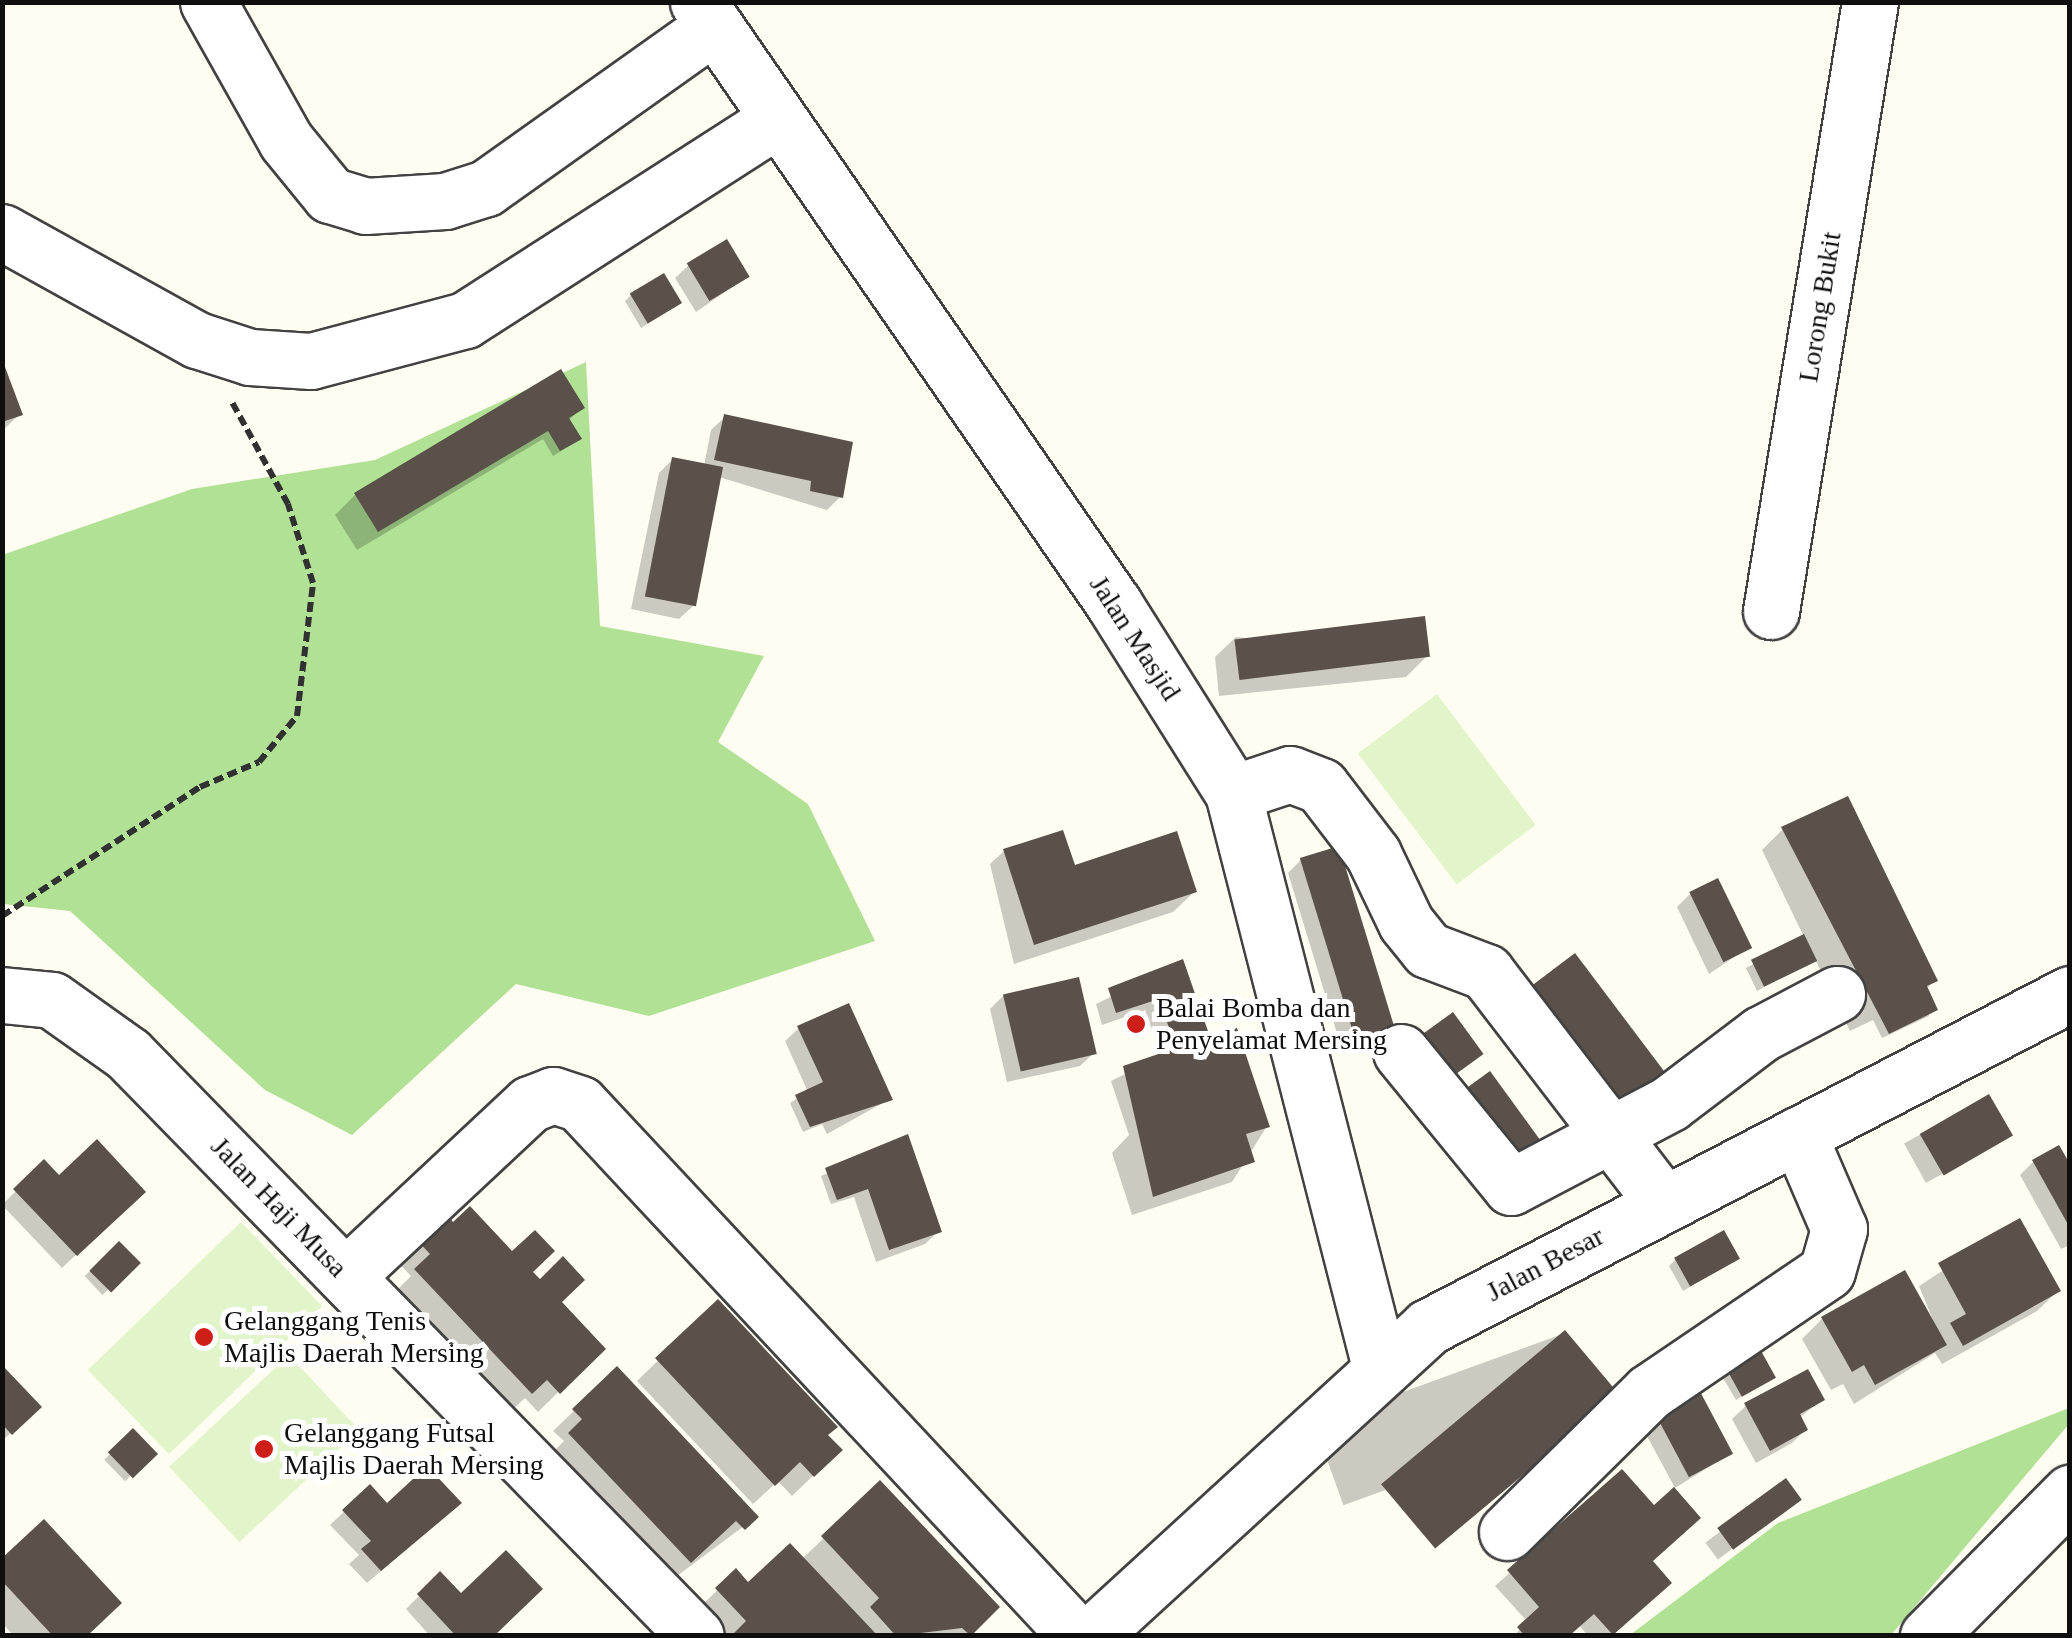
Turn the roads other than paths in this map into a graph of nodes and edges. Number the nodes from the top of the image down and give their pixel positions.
1 (208, 2) edge
2 (1870, 2) edge
3 (706, 14) edge
4 (778, 120) junction
5 (2, 232) edge
6 (1771, 611) dead end
7 (1232, 792) junction
8 (1837, 994) dead end
9 (2070, 994) edge
10 (2, 995) edge
11 (1401, 1052) dead end
12 (1798, 1134) junction
13 (1610, 1137) junction
14 (1663, 1203) junction
15 (346, 1276) junction
16 (1379, 1363) junction
17 (2070, 1493) edge
18 (1507, 1532) dead end
19 (696, 1636) edge
20 (1077, 1636) edge
21 (1090, 1636) edge
22 (1928, 1636) edge

1 - 3 street
2 - 6 street, Lorong Bukit
3 - 4 street, Jalan Masjid
4 - 5 street
4 - 7 street, Jalan Masjid
7 - 13 street
7 - 16 street, Jalan Masjid
8 - 13 street
9 - 12 street, Jalan Besar
10 - 15 street, Jalan Haji Musa
11 - 13 street
12 - 14 street, Jalan Besar
12 - 18 street
13 - 14 street
14 - 16 street, Jalan Besar
15 - 19 street, Jalan Haji Musa
15 - 20 street
16 - 21 street, Jalan Besar
17 - 22 street

